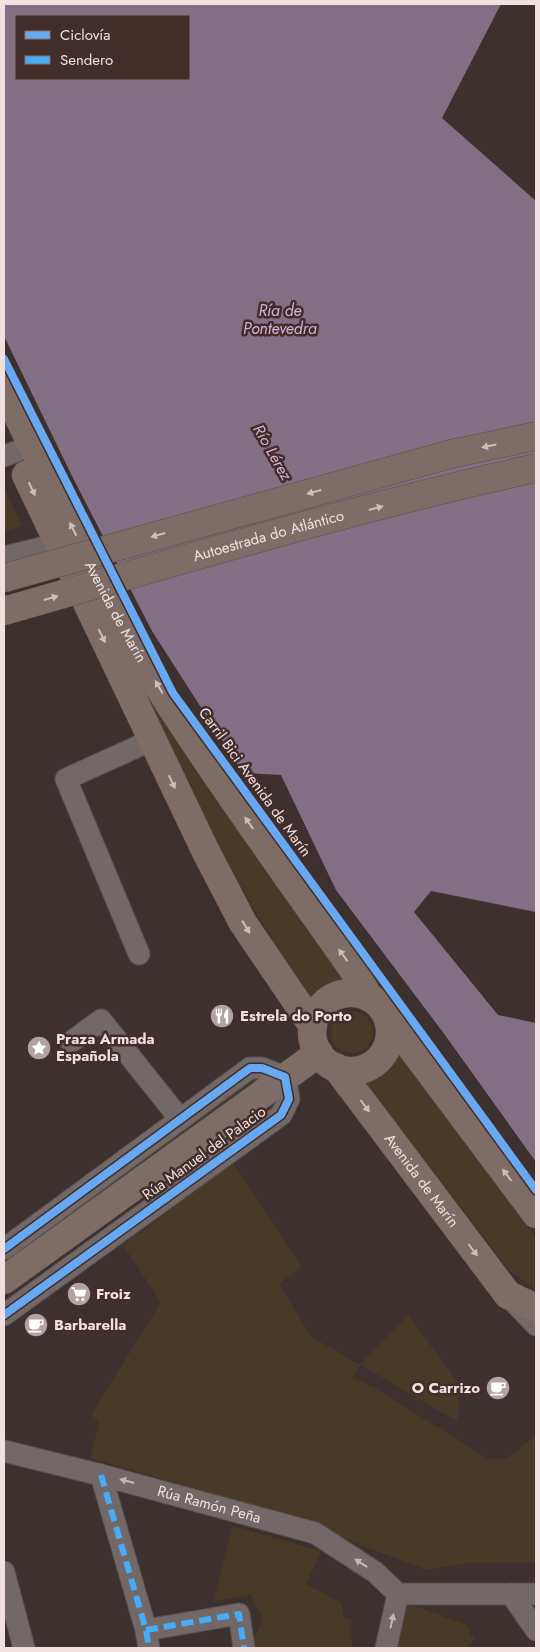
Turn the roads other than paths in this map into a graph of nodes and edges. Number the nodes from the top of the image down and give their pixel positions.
1 (4, 387) edge
2 (536, 436) edge
3 (7, 446) edge
4 (536, 468) edge
5 (58, 544) junction
6 (4, 557) edge
7 (4, 578) edge
8 (4, 611) edge
9 (152, 740) junction
10 (140, 954) dead end
11 (377, 1006) junction
12 (313, 1026) junction
13 (71, 1042) dead end
14 (327, 1060) junction
15 (285, 1076) junction
16 (180, 1119) junction
17 (536, 1214) edge
18 (11, 1259) edge
19 (508, 1295) junction
20 (536, 1308) edge
21 (4, 1316) edge
22 (536, 1325) edge
23 (4, 1451) edge
24 (101, 1474) junction
25 (4, 1572) edge
26 (398, 1594) junction
27 (511, 1594) junction
28 (536, 1594) edge
29 (536, 1630) edge
30 (147, 1639) edge
31 (24, 1648) edge
32 (244, 1648) edge
33 (386, 1648) edge

11 -> 1 highway, Avenida de Marín
2 -> 7 highway, Autoestrada do Atlántico, bridge
3 -> 5 highway, Avenida de Marín
8 -> 4 highway, Autoestrada do Atlántico, bridge
5 - 6 street
5 -> 9 highway, Avenida de Marín
9 - 10 street
9 -> 12 highway, Avenida de Marín
11 - 12 highway
11 - 14 highway
17 -> 11 highway, Avenida de Marín
12 - 14 highway
13 - 16 street
14 - 15 highway, Rúa Manuel del Palacio
14 -> 19 highway, Avenida de Marín
15 - 16 street, Rúa Manuel del Palacio
15 - 18 highway, Rúa Manuel del Palacio
15 - 21 street, Rúa Manuel del Palacio
16 - 18 street, Rúa Manuel del Palacio
19 - 20 highway, Avenida de Marín
19 - 22 street, Avenida de Marín
23 - 24 street, Rúa Ramón Peña
26 -> 24 street, Rúa Ramón Peña
24 - 30 street
25 - 31 street
26 - 27 street
33 -> 26 street
27 - 28 street
27 - 29 street
30 - 32 street

